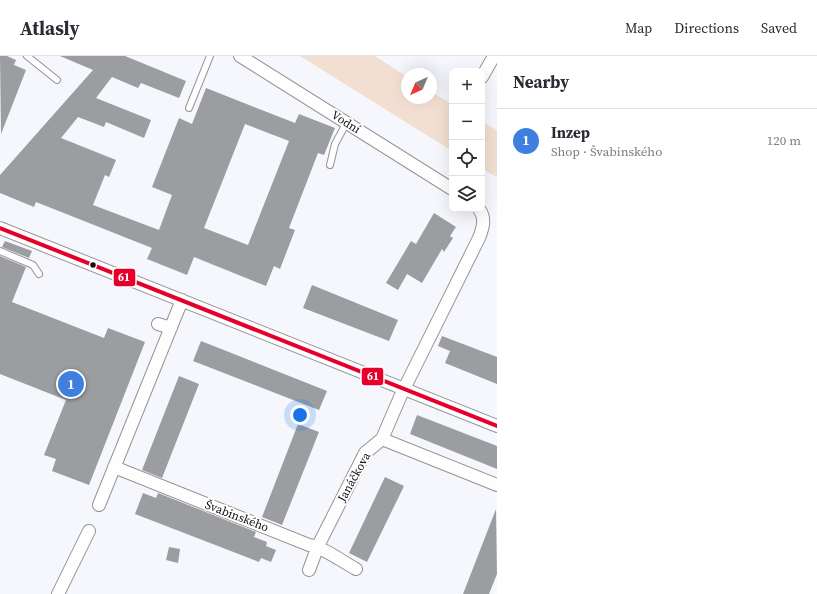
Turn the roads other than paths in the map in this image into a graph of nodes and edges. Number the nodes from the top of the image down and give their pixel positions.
1 (27, 56) edge
2 (210, 56) edge
3 (240, 56) edge
4 (494, 56) edge
5 (485, 72) edge
6 (58, 80) dead end
7 (189, 108) dead end
8 (346, 122) junction
9 (330, 165) dead end
10 (449, 188) edge
11 (481, 212) edge
12 (0, 228) edge
13 (0, 251) edge
14 (39, 274) dead end
15 (182, 300) junction
16 (158, 324) dead end
17 (170, 328) junction
18 (404, 389) junction
19 (497, 426) edge
20 (382, 439) junction
21 (114, 468) junction
22 (497, 485) edge
23 (99, 505) dead end
24 (89, 531) dead end
25 (318, 546) junction
26 (356, 569) dead end
27 (309, 570) dead end
28 (58, 594) edge

1 - 6 lane
2 - 7 lane
3 - 8 street, Vodní
4 - 5 street
8 - 9 lane
8 - 10 street, Vodní
11 - 18 street
12 - 15 street
13 - 14 lane
15 - 17 street
15 - 18 street
16 - 17 street
17 - 21 street
18 - 19 street
18 - 20 street, Janáčkova
20 - 22 street
20 - 25 street, Janáčkova
21 - 23 street
21 - 25 street, Švabinského
24 - 28 street
25 - 26 street, Švabinského
25 - 27 street, Janáčkova

